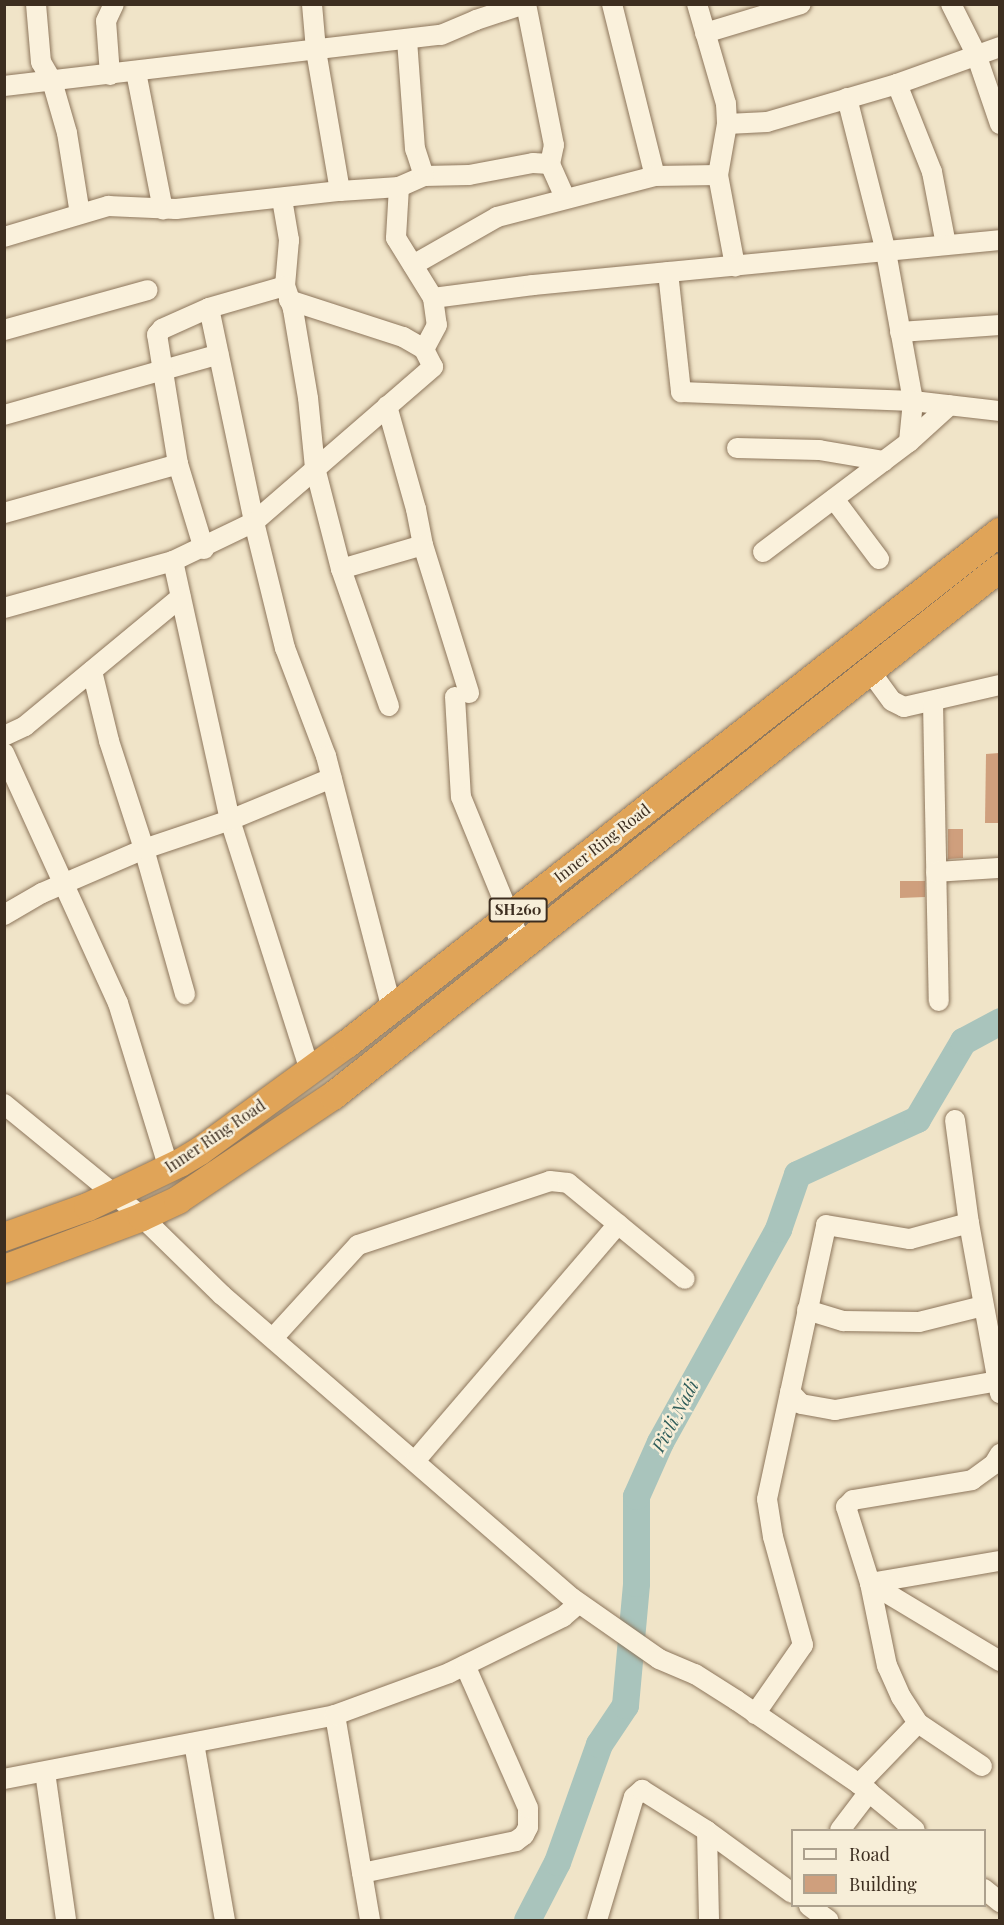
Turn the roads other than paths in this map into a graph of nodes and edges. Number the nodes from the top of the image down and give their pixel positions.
1 (36, 4) edge
2 (114, 4) edge
3 (312, 4) edge
4 (526, 4) edge
5 (612, 4) edge
6 (697, 4) edge
7 (801, 4) edge
8 (951, 4) edge
9 (705, 33) junction
10 (407, 39) junction
11 (999, 47) edge
12 (316, 50) junction
13 (976, 54) junction
14 (136, 72) junction
15 (110, 75) junction
16 (52, 81) junction
17 (897, 84) junction
18 (4, 86) edge
19 (847, 98) junction
20 (727, 124) junction
21 (999, 124) edge
22 (550, 164) junction
23 (718, 175) junction
24 (424, 176) junction
25 (655, 176) junction
26 (399, 187) junction
27 (340, 191) junction
28 (565, 198) junction
29 (282, 199) junction
30 (163, 209) junction
31 (80, 214) junction
32 (4, 237) edge
33 (999, 240) edge
34 (946, 245) junction
35 (886, 252) junction
36 (413, 265) junction
37 (735, 266) junction
38 (668, 272) junction
39 (148, 290) dead end
40 (287, 293) junction
41 (433, 298) junction
42 (209, 308) junction
43 (999, 325) edge
44 (4, 330) edge
45 (900, 332) junction
46 (424, 349) junction
47 (219, 354) junction
48 (162, 371) junction
49 (913, 401) junction
50 (950, 405) junction
51 (387, 406) junction
52 (999, 411) edge
53 (4, 415) edge
54 (909, 442) junction
55 (737, 448) dead end
56 (884, 461) junction
57 (178, 464) junction
58 (315, 468) junction
59 (834, 499) junction
60 (4, 513) edge
61 (254, 522) junction
62 (999, 532) edge
63 (423, 544) junction
64 (204, 549) junction
65 (763, 552) dead end
66 (879, 559) dead end
67 (173, 561) junction
68 (999, 568) edge
69 (341, 569) junction
70 (181, 597) junction
71 (4, 608) edge
72 (92, 670) junction
73 (870, 671) junction
74 (999, 685) edge
75 (933, 702) junction
76 (389, 706) dead end
77 (4, 736) edge
78 (4, 753) edge
79 (332, 778) junction
80 (230, 820) junction
81 (144, 849) junction
82 (999, 868) edge
83 (936, 872) junction
84 (66, 884) junction
85 (4, 915) edge
86 (508, 917) junction
87 (522, 946) junction
88 (185, 994) dead end
89 (939, 1001) dead end
90 (392, 1010) junction
91 (310, 1071) junction
92 (4, 1104) edge
93 (955, 1120) dead end
94 (169, 1168) junction
95 (114, 1195) junction
96 (142, 1217) junction
97 (969, 1223) junction
98 (618, 1224) junction
99 (4, 1237) edge
100 (4, 1269) edge
101 (685, 1279) dead end
102 (983, 1306) junction
103 (807, 1310) junction
104 (273, 1338) junction
105 (998, 1387) edge
106 (793, 1401) junction
107 (999, 1454) edge
108 (415, 1461) junction
109 (999, 1561) edge
110 (870, 1583) junction
111 (579, 1603) junction
112 (999, 1661) edge
113 (465, 1665) junction
114 (755, 1714) junction
115 (335, 1715) junction
116 (918, 1723) junction
117 (194, 1743) junction
118 (982, 1766) dead end
119 (45, 1772) junction
120 (4, 1779) edge
121 (864, 1788) junction
122 (841, 1829) edge
123 (914, 1829) edge
124 (707, 1831) junction
125 (362, 1873) junction
126 (986, 1891) edge
127 (791, 1892) edge
128 (999, 1902) edge
129 (812, 1907) edge
130 (66, 1920) edge
131 (225, 1920) edge
132 (370, 1920) edge
133 (597, 1920) edge
134 (709, 1920) edge
135 (828, 1920) edge

1 - 16 street
2 - 15 street
3 - 12 street
4 - 10 street
4 - 22 street
5 - 25 street
6 - 9 street
7 - 9 street
8 - 13 street
9 - 20 street
10 - 12 street
10 - 24 street
11 - 13 street
12 - 14 street
12 - 27 street
13 - 17 street
13 - 21 street
14 - 15 street
14 - 30 street
15 - 16 street
16 - 18 street
16 - 31 street
17 - 19 street
17 - 34 street
19 - 20 street
19 - 35 street
20 - 23 street
22 - 24 street
22 - 28 street
23 - 25 street
23 - 37 street
24 - 26 street
25 - 28 street
26 - 27 street
26 - 36 street
27 - 29 street
28 - 36 street
29 - 30 street
29 - 40 street
30 - 31 street
31 - 32 street
33 - 34 street
34 - 35 street
35 - 37 street
35 - 45 street
36 - 41 street
37 - 38 street
38 - 41 street
38 - 49 street
39 - 44 street
40 - 42 street
40 - 46 street
40 - 58 street
41 - 46 street
42 - 47 street
42 - 48 street
43 - 45 street
45 - 49 street
46 - 51 street
47 - 48 street
47 - 61 street
48 - 53 street
48 - 57 street
49 - 50 street
49 - 54 street
50 - 52 street
50 - 54 street
51 - 58 street
51 - 63 street
54 - 56 street
55 - 56 street
56 - 59 street
57 - 60 street
57 - 64 street
58 - 61 street
58 - 69 street
59 - 65 street
59 - 66 street
61 - 64 street
61 - 79 street
62 - 86 highway, Inner Ring Road / SH260
63 - 69 street
63 - 86 street
64 - 67 street
67 - 70 street
67 - 71 street
68 - 73 highway, Inner Ring Road / SH260
69 - 76 street
70 - 72 street
70 - 80 street
72 - 77 street
72 - 81 street
73 - 75 street
73 - 87 highway, Inner Ring Road / SH260
74 - 75 street
75 - 83 street
78 - 84 street
79 - 80 street
79 - 90 street
80 - 81 street
80 - 91 street
81 - 84 street
81 - 88 street
82 - 83 street
83 - 89 street
84 - 85 street
84 - 94 street
86 - 87 street
86 - 90 highway, Inner Ring Road / SH260
87 - 96 highway, Inner Ring Road / SH260
90 - 91 highway, Inner Ring Road / SH260
91 - 94 highway, Inner Ring Road / SH260
92 - 95 street
93 - 97 street
94 - 95 highway, Inner Ring Road / SH260
95 - 96 street
95 - 99 highway, Inner Ring Road / SH260
96 - 100 highway, Inner Ring Road / SH260
96 - 104 street
97 - 102 street
97 - 103 street
98 - 101 street
98 - 104 street
98 - 108 street
102 - 103 street
102 - 105 street
103 - 106 street
104 - 108 street
105 - 106 street
106 - 114 street
107 - 110 street
108 - 111 street
109 - 110 street
110 - 112 street
110 - 116 street
111 - 113 street
111 - 114 street
113 - 115 street
113 - 125 street
114 - 121 street
115 - 117 street
115 - 125 street
116 - 118 street
116 - 121 street
117 - 119 street
117 - 131 street
119 - 120 street
119 - 130 street
121 - 122 street
121 - 123 street
124 - 127 street
124 - 133 street
124 - 134 street
125 - 132 street
126 - 128 street
129 - 135 street

